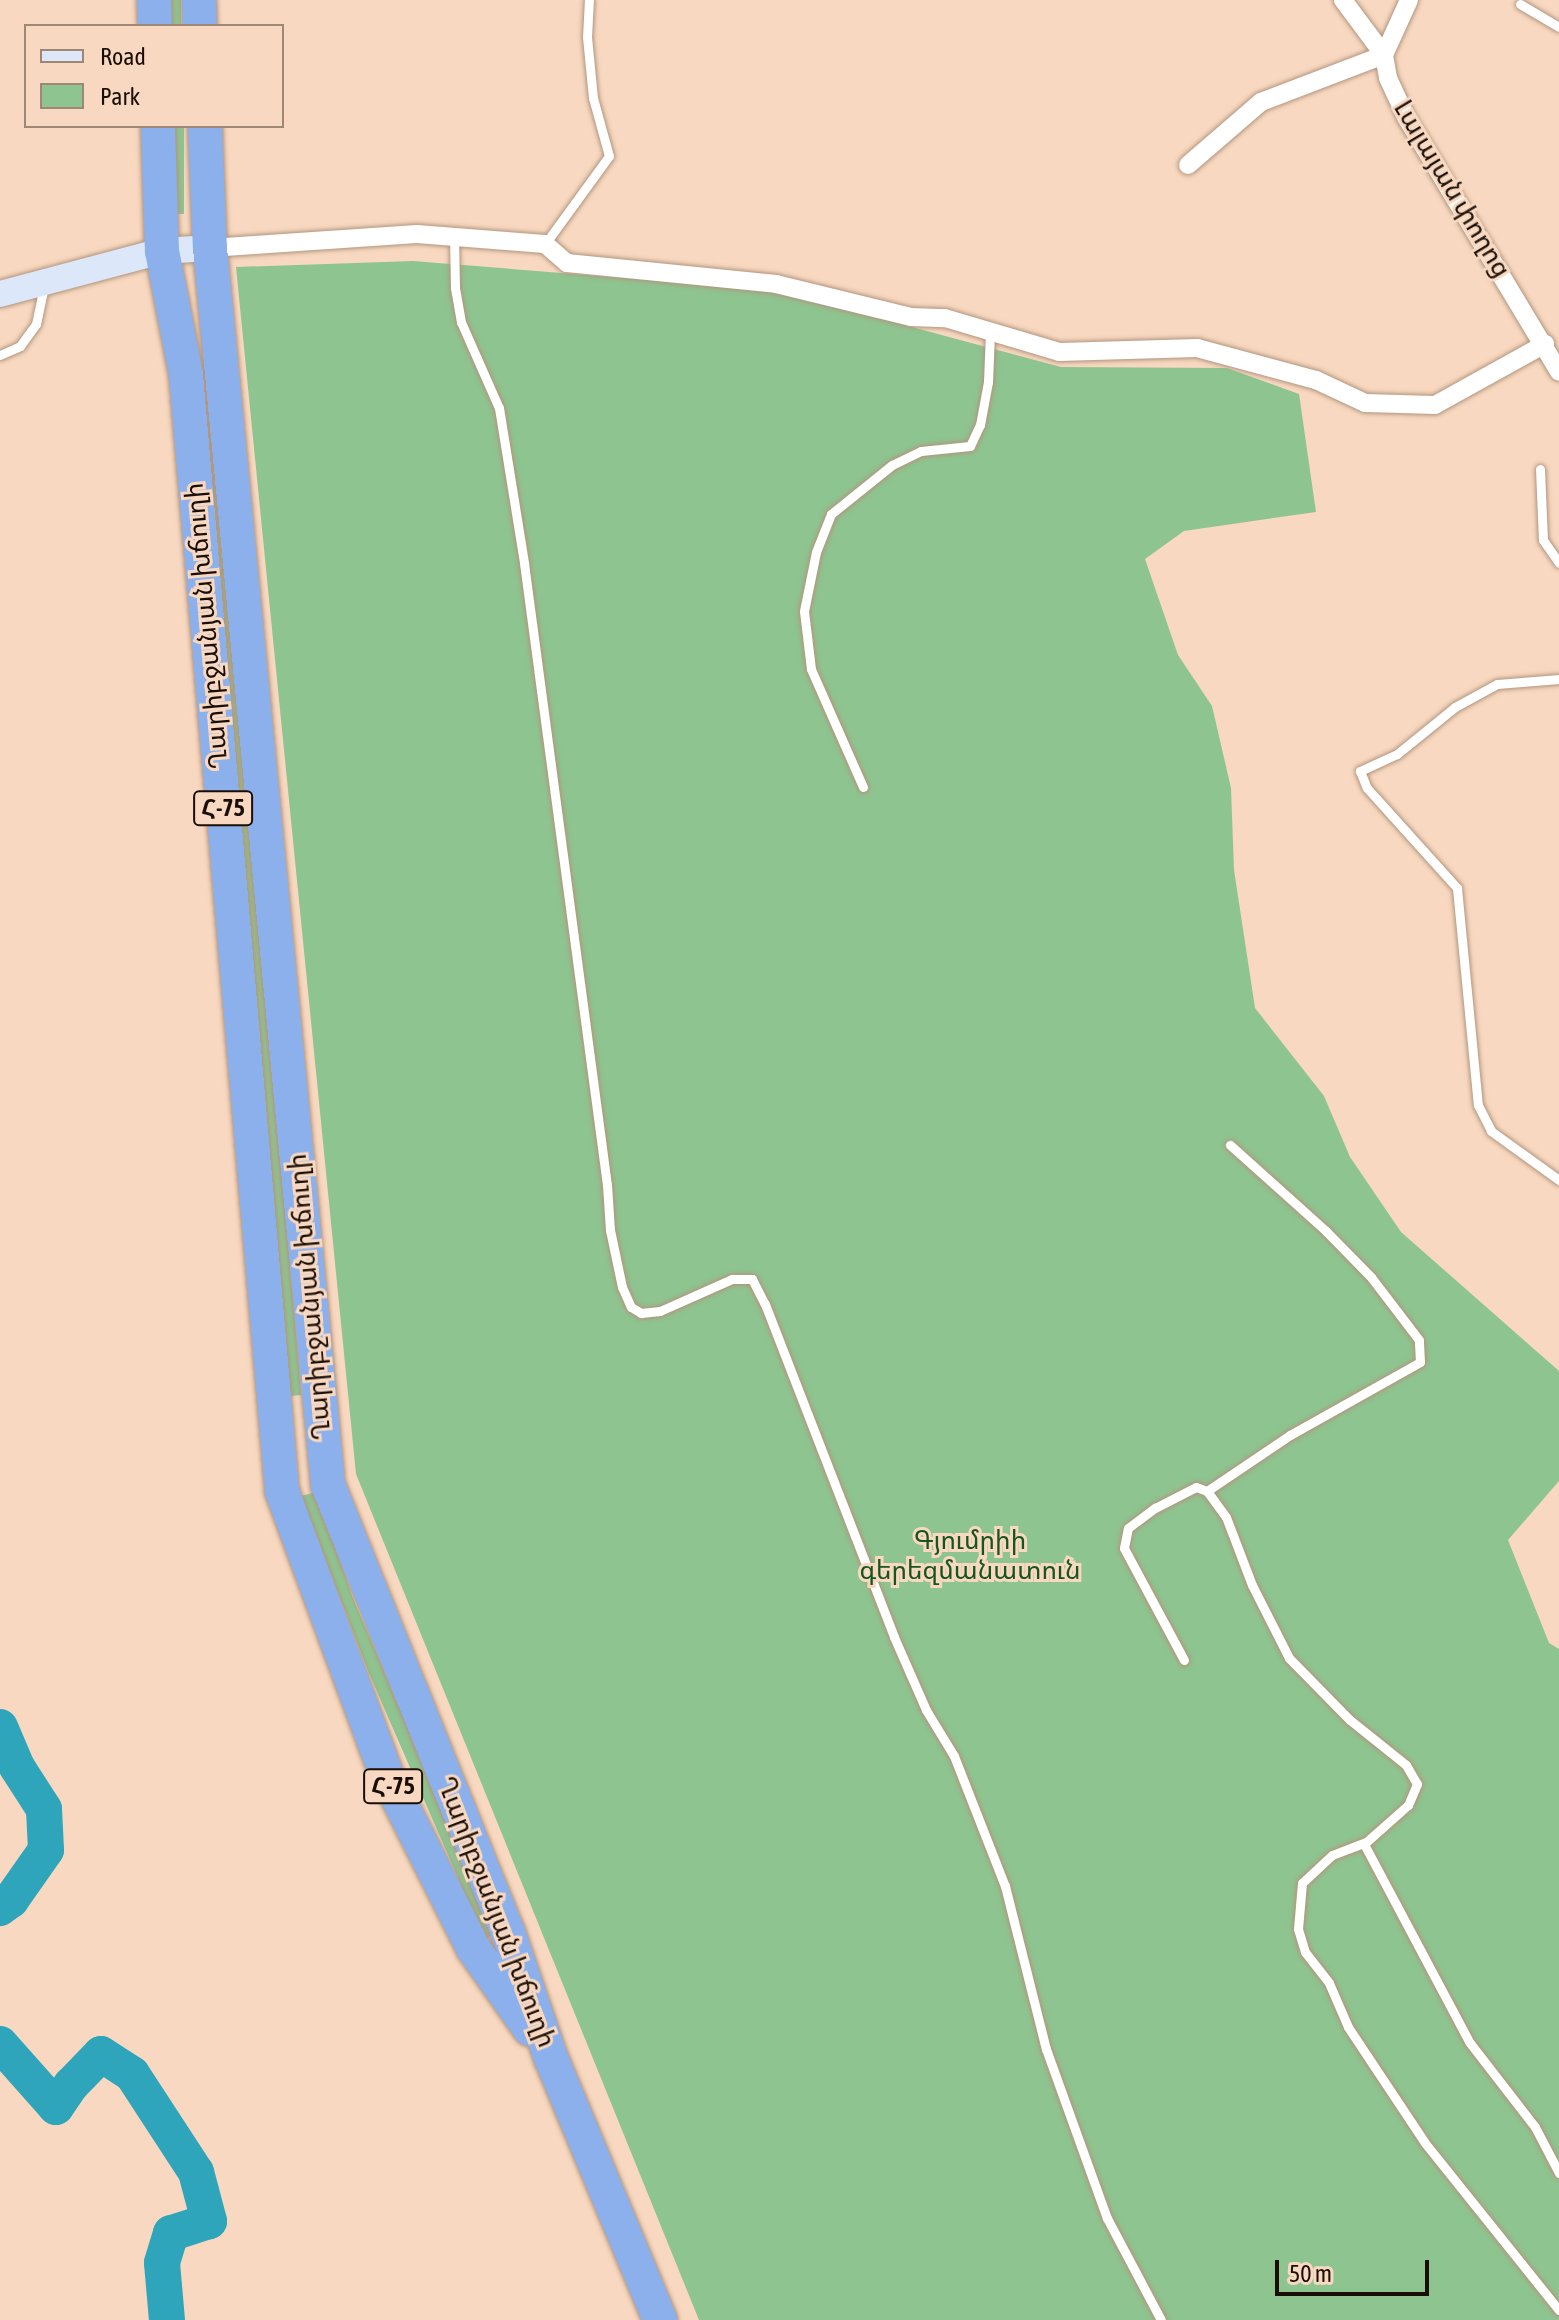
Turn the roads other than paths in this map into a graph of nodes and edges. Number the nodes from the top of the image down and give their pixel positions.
1 (154, 0) edge
2 (199, 0) edge
3 (589, 0) edge
4 (1343, 0) edge
5 (1409, 0) edge
6 (1520, 4) dead end
7 (155, 24) edge
8 (200, 24) edge
9 (1559, 27) edge
10 (1384, 55) junction
11 (158, 128) edge
12 (205, 128) edge
13 (1188, 165) dead end
14 (454, 236) junction
15 (545, 244) junction
16 (210, 248) junction
17 (162, 251) junction
18 (44, 282) junction
19 (0, 294) edge
20 (990, 332) junction
21 (1545, 344) junction
22 (0, 355) edge
23 (1559, 372) edge
24 (1540, 469) dead end
25 (1559, 563) edge
26 (1559, 679) edge
27 (863, 787) dead end
28 (1230, 1145) dead end
29 (1559, 1180) edge
30 (327, 1476) junction
31 (282, 1491) junction
32 (1207, 1491) junction
33 (1184, 1660) dead end
34 (1367, 1841) junction
35 (551, 2058) junction
36 (1559, 2173) edge
37 (1559, 2310) edge
38 (660, 2320) edge
39 (1161, 2320) edge

1 - 7 highway
2 - 8 highway
3 - 15 lane
4 - 10 street
5 - 10 street
6 - 9 lane
10 - 13 street
10 - 21 street, Լալայան փողոց
11 - 17 highway, Ղարիբջանյան խճուղի / Հ-75
12 - 16 highway, Ղարիբջանյան խճուղի / Հ-75
14 - 15 street
14 - 16 street
14 - 39 lane
15 - 20 street
16 - 17 main road
16 - 30 highway, Ղարիբջանյան խճուղի / Հ-75
17 - 18 main road
17 - 31 highway, Ղարիբջանյան խճուղի / Հ-75
18 - 19 main road
18 - 22 lane
20 - 21 street
20 - 27 lane
21 - 23 street, Լալայան փողոց
24 - 25 lane
26 - 29 lane
28 - 32 lane
30 - 31 highway
30 - 35 highway, Ղարիբջանյան խճուղի / Հ-75
31 - 35 highway, Ղարիբջանյան խճուղի / Հ-75
32 - 33 lane
32 - 34 lane
34 - 36 lane
34 - 37 lane
35 - 38 highway, Հ-75

